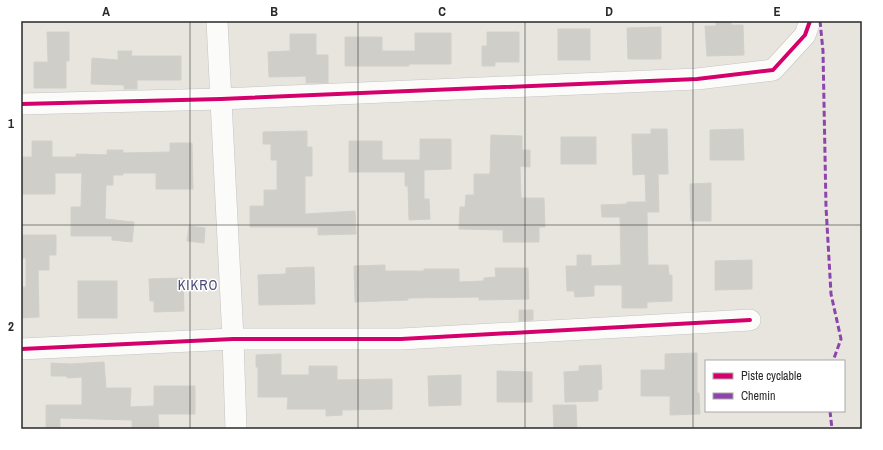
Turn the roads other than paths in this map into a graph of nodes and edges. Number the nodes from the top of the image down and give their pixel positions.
1 (217, 21) edge
2 (810, 21) edge
3 (221, 99) junction
4 (21, 104) edge
5 (750, 320) dead end
6 (233, 339) junction
7 (21, 349) edge
8 (236, 429) edge

1 - 3 street
2 - 3 street
3 - 4 street
3 - 6 street
5 - 6 street
6 - 7 street
6 - 8 street

